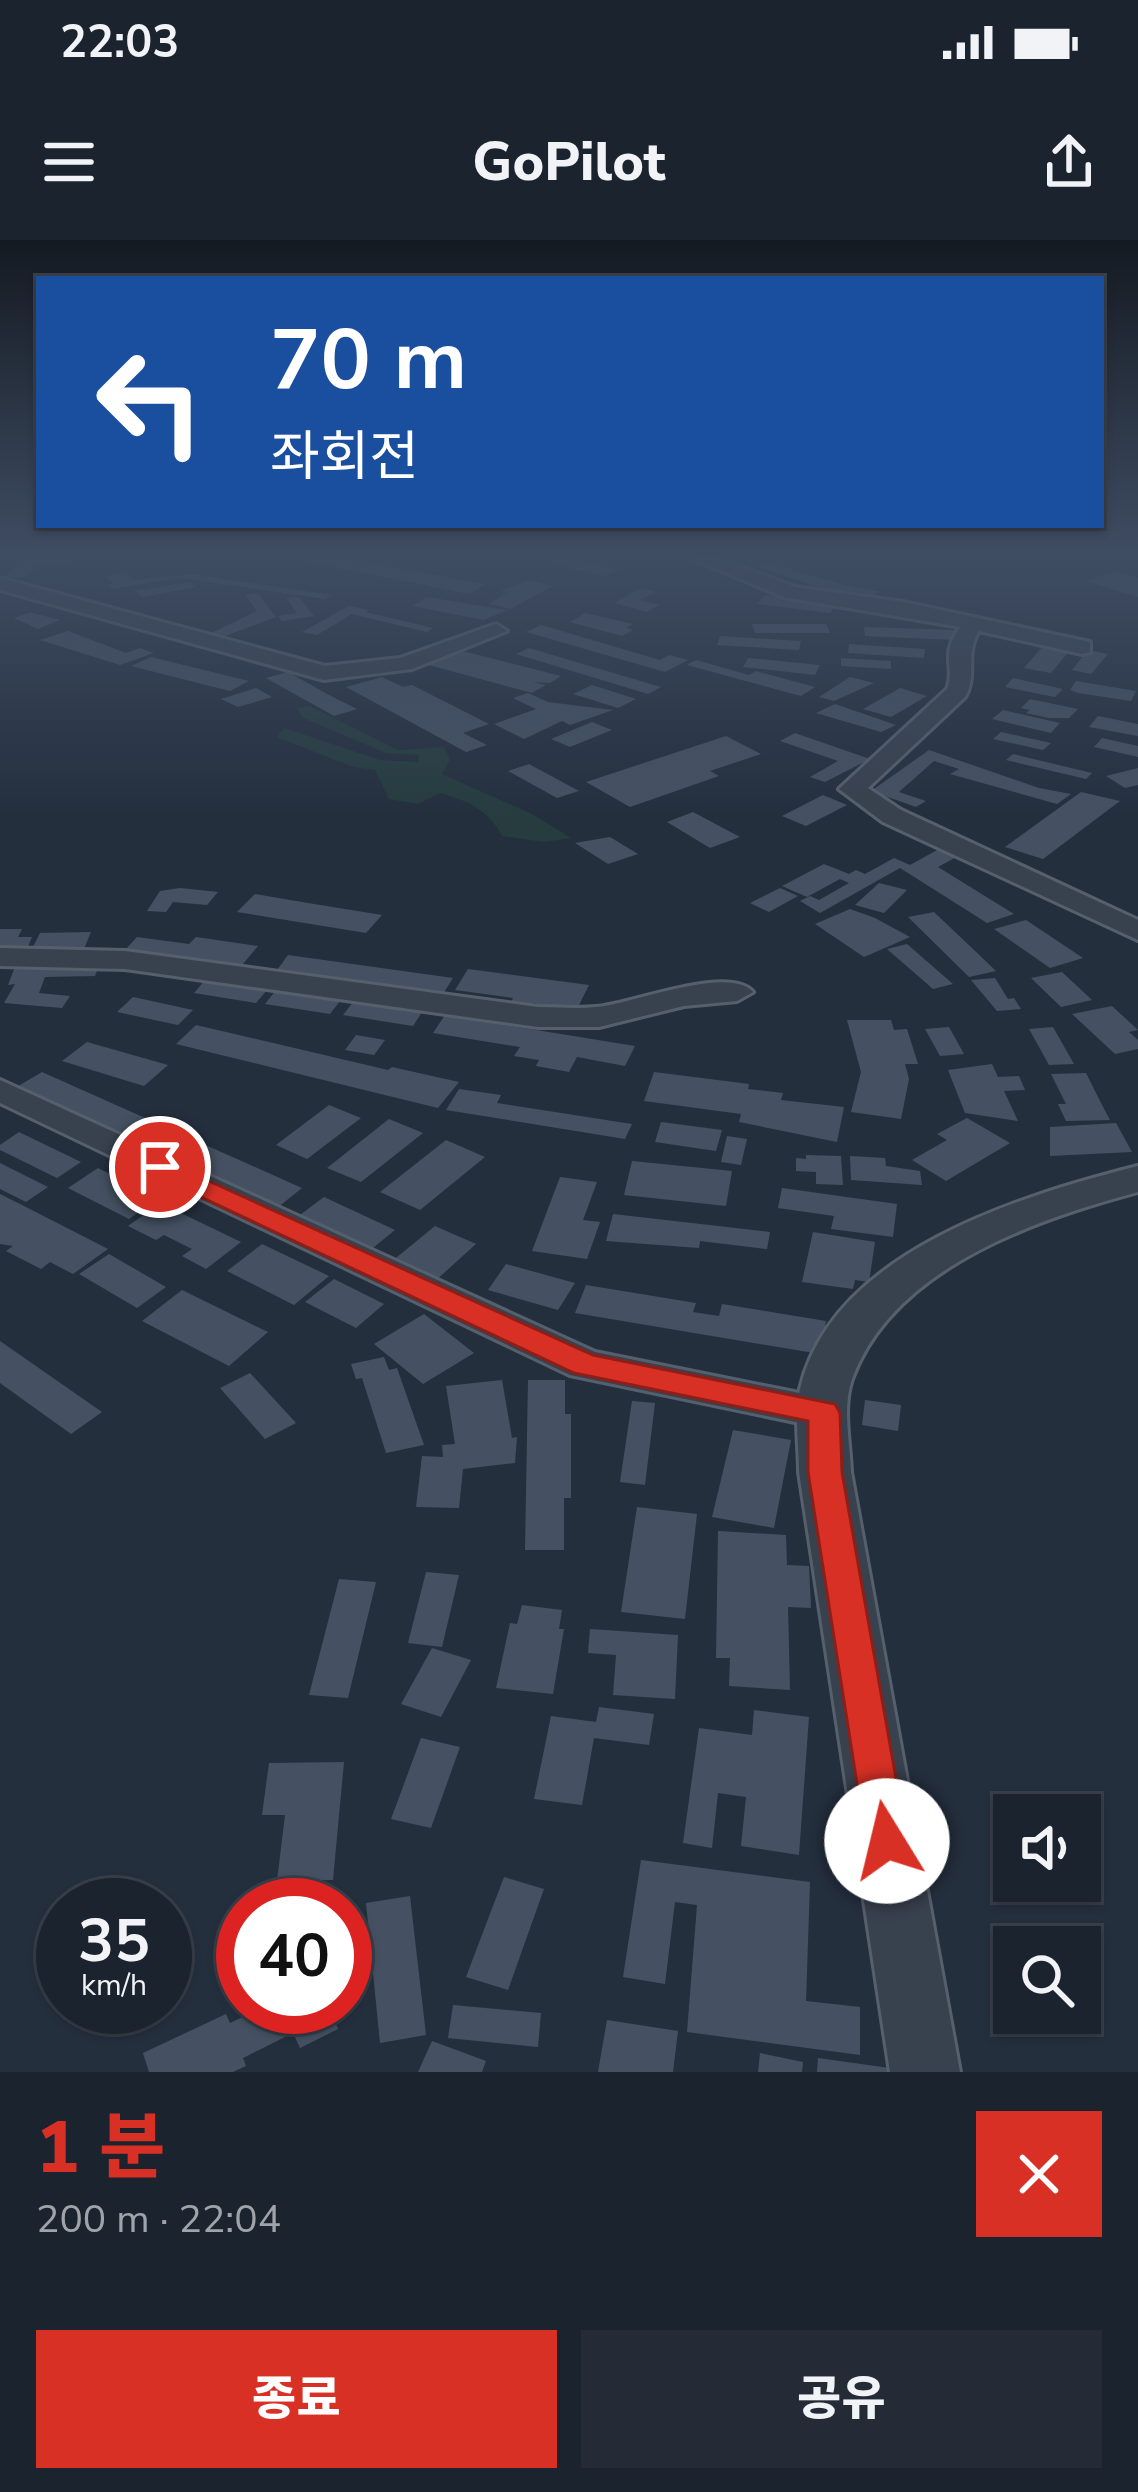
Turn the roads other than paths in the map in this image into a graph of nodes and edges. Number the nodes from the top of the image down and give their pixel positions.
1 (220, 644) edge
2 (458, 644) edge
3 (961, 644) edge
4 (1069, 644) edge
5 (1082, 647) dead end
6 (1138, 931) edge
7 (0, 957) edge
8 (737, 992) dead end
9 (0, 1090) edge
10 (1138, 1180) edge
11 (824, 1413) junction
12 (926, 2072) edge

1 - 2 street
3 - 6 street
4 - 5 street
7 - 8 street
9 - 11 street
10 - 11 street
11 - 12 street

